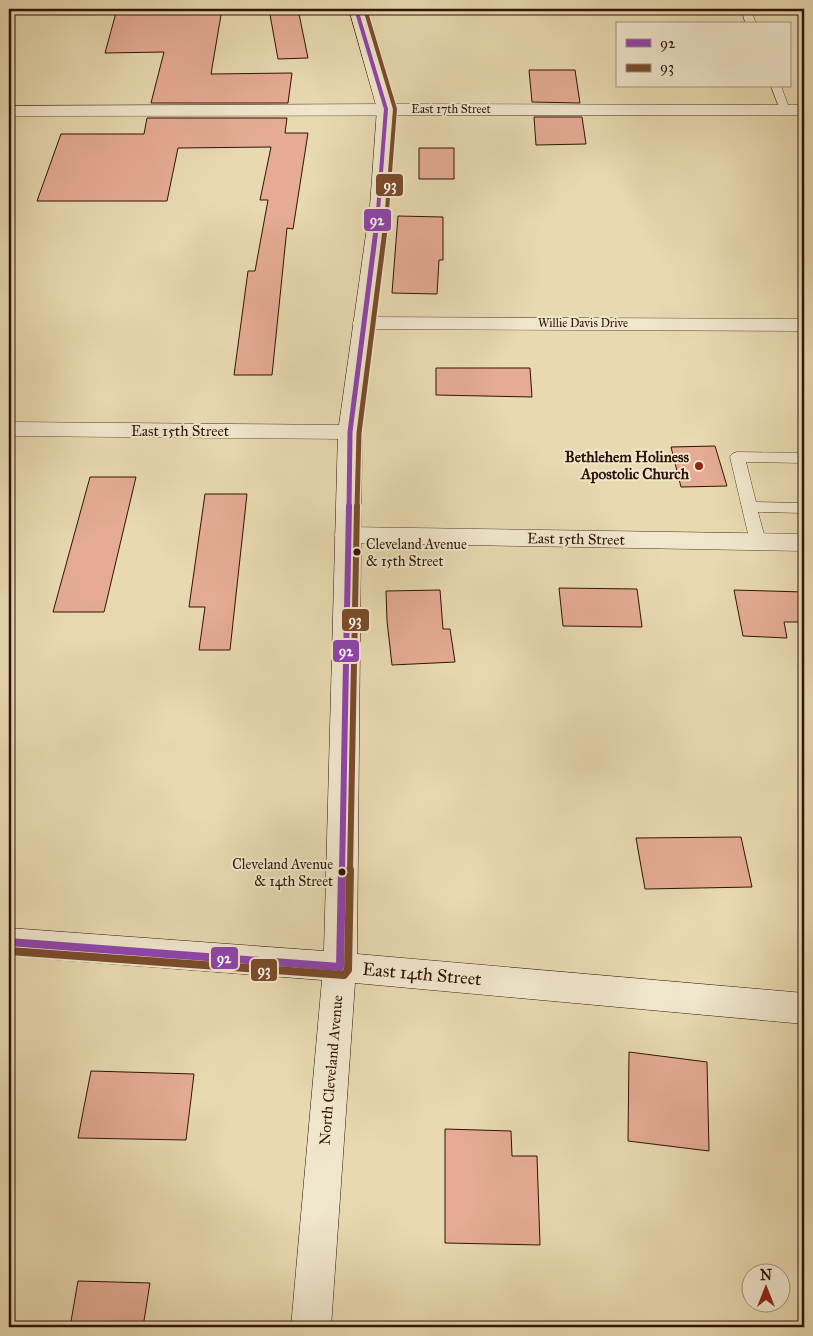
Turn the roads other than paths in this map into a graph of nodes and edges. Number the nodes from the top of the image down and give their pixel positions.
1 (356, 9) edge
2 (746, 9) edge
3 (750, 22) edge
4 (777, 88) edge
5 (386, 109) junction
6 (785, 110) junction
7 (804, 110) edge
8 (9, 111) edge
9 (362, 323) junction
10 (804, 325) edge
11 (9, 429) edge
12 (350, 432) junction
13 (804, 458) edge
14 (749, 507) junction
15 (804, 508) edge
16 (348, 535) junction
17 (758, 542) junction
18 (804, 543) edge
19 (9, 942) edge
20 (340, 966) junction
21 (804, 1010) edge
22 (311, 1327) edge

1 - 5 street, North Cleveland Avenue
2 - 3 lane
4 - 6 lane
5 - 6 street, East 17th Street
5 - 8 street, East 17th Street
5 - 9 street, North Cleveland Avenue
6 - 7 street, East 17th Street
9 - 10 street, Willie Davis Drive
9 - 12 street, North Cleveland Avenue
11 - 12 street, East 15th Street
12 - 16 street, North Cleveland Avenue
13 - 14 lane
14 - 15 lane
14 - 17 lane
16 - 17 street, East 15th Street
16 - 20 street, North Cleveland Avenue
17 - 18 street, East 15th Street
19 - 20 street, East 14th Street
20 - 21 street, East 14th Street
20 - 22 street, North Cleveland Avenue

